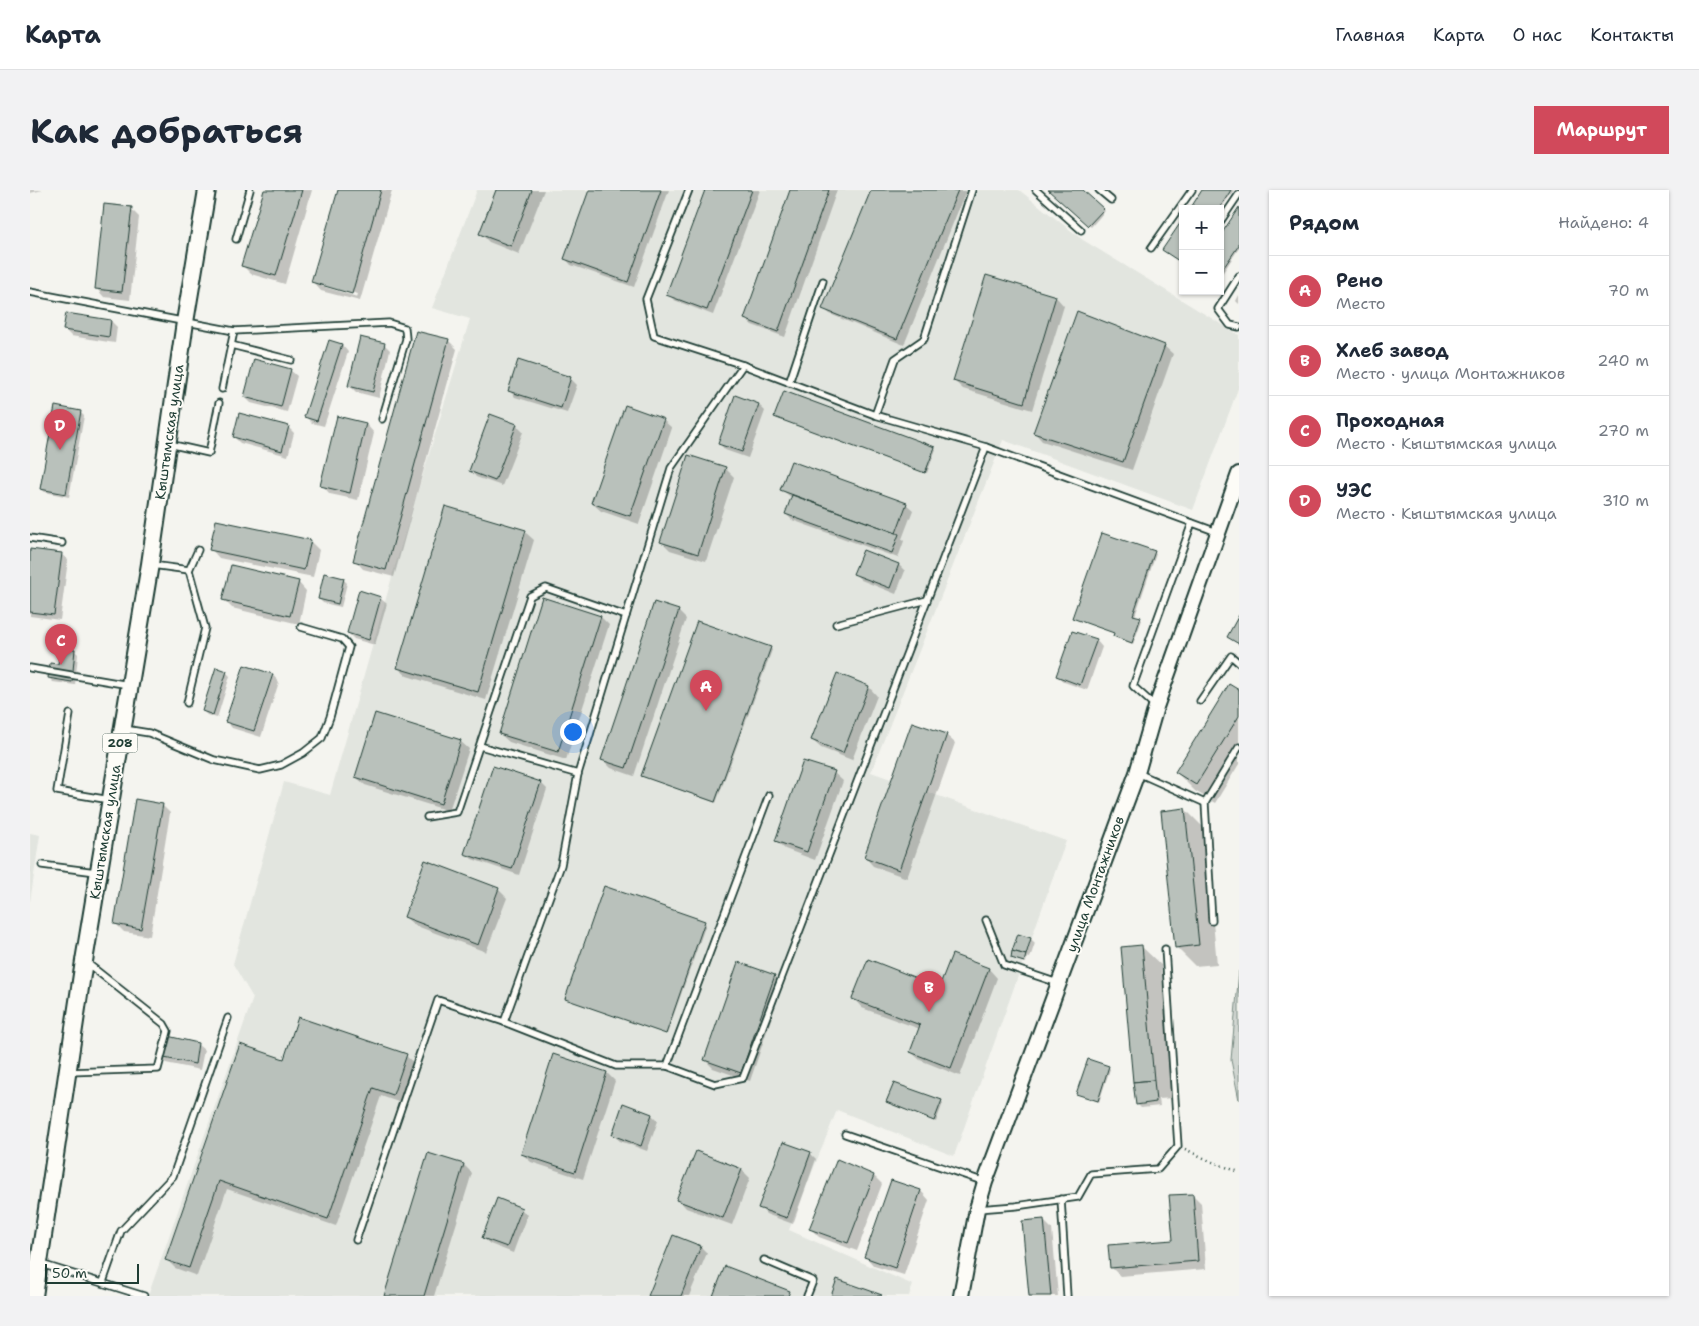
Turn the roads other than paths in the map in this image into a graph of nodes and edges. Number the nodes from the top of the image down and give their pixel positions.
1 (207, 190) edge
2 (250, 190) edge
3 (689, 190) edge
4 (972, 190) edge
5 (1036, 190) edge
6 (1099, 190) edge
7 (1192, 190) edge
8 (1239, 194) edge
9 (1111, 200) dead end
10 (1224, 216) edge
11 (1081, 230) dead end
12 (236, 239) dead end
13 (1151, 248) dead end
14 (1239, 276) edge
15 (823, 281) dead end
16 (30, 292) edge
17 (185, 322) junction
18 (1239, 327) edge
19 (234, 332) junction
20 (232, 344) junction
21 (291, 360) dead end
22 (743, 365) junction
23 (789, 383) junction
24 (222, 389) dead end
25 (219, 403) dead end
26 (875, 415) junction
27 (382, 419) dead end
28 (167, 444) junction
29 (986, 447) junction
30 (1239, 474) edge
31 (1192, 523) junction
32 (1217, 532) junction
33 (30, 538) edge
34 (62, 543) dead end
35 (198, 550) dead end
36 (150, 564) junction
37 (189, 570) junction
38 (927, 600) junction
39 (626, 616) junction
40 (836, 624) dead end
41 (300, 626) dead end
42 (1239, 662) edge
43 (30, 668) edge
44 (129, 684) junction
45 (1200, 701) dead end
46 (187, 702) dead end
47 (1156, 707) junction
48 (70, 714) dead end
49 (122, 728) junction
50 (480, 746) junction
51 (1239, 747) edge
52 (1137, 773) junction
53 (578, 774) junction
54 (769, 795) dead end
55 (110, 800) junction
56 (1204, 802) junction
57 (427, 818) dead end
58 (42, 865) dead end
59 (98, 872) junction
60 (986, 920) dead end
61 (1212, 921) dead end
62 (1165, 948) dead end
63 (84, 960) junction
64 (1058, 983) junction
65 (228, 1018) dead end
66 (504, 1022) junction
67 (667, 1066) junction
68 (66, 1072) junction
69 (845, 1134) dead end
70 (985, 1182) junction
71 (1061, 1199) junction
72 (977, 1209) junction
73 (356, 1240) dead end
74 (764, 1260) dead end
75 (36, 1268) edge
76 (103, 1282) junction
77 (140, 1295) edge
78 (34, 1296) edge
79 (807, 1296) edge
80 (960, 1296) edge
81 (1067, 1296) edge

1 - 17 main road, Кыштымская улица / 208
2 - 12 lane
3 - 22 lane
4 - 26 lane
5 - 11 lane
6 - 9 lane
7 - 13 lane
8 - 10 lane
14 - 18 lane
15 - 23 lane
16 - 17 lane
17 - 19 lane
17 - 28 main road, Кыштымская улица / 208
19 - 20 lane
19 - 27 lane
20 - 21 lane
20 - 24 lane
22 - 23 lane
22 - 39 lane
23 - 26 lane
25 - 28 lane
26 - 29 lane
28 - 36 main road, Кыштымская улица / 208
29 - 31 lane
29 - 38 lane
30 - 32 street, улица Монтажников
31 - 32 lane
31 - 47 lane
32 - 47 street, улица Монтажников
33 - 34 lane
35 - 37 lane
36 - 37 lane
36 - 44 main road, Кыштымская улица / 208
37 - 46 lane
38 - 40 lane
38 - 67 lane
39 - 50 lane
39 - 53 lane
41 - 49 lane
42 - 45 lane
43 - 44 lane
44 - 49 main road, Кыштымская улица / 208
47 - 52 street, улица Монтажников
48 - 55 lane
49 - 55 main road, Кыштымская улица / 208
50 - 53 lane
50 - 57 lane
51 - 56 lane
52 - 56 lane
52 - 64 street, улица Монтажников
53 - 66 lane
54 - 67 lane
55 - 59 main road, Кыштымская улица / 208
56 - 61 lane
58 - 59 lane
59 - 63 main road, Кыштымская улица / 208
60 - 64 lane
62 - 71 lane
63 - 68 main road, Кыштымская улица / 208
63 - 68 lane
64 - 70 street, улица Монтажников
65 - 76 lane
66 - 67 lane
66 - 73 lane
68 - 75 main road, Кыштымская улица / 208
69 - 70 lane
70 - 72 street, улица Монтажников
71 - 72 lane
71 - 81 lane
72 - 80 street, улица Монтажников
74 - 79 lane
75 - 76 lane
75 - 78 main road, Кыштымская улица / 208
76 - 77 lane

